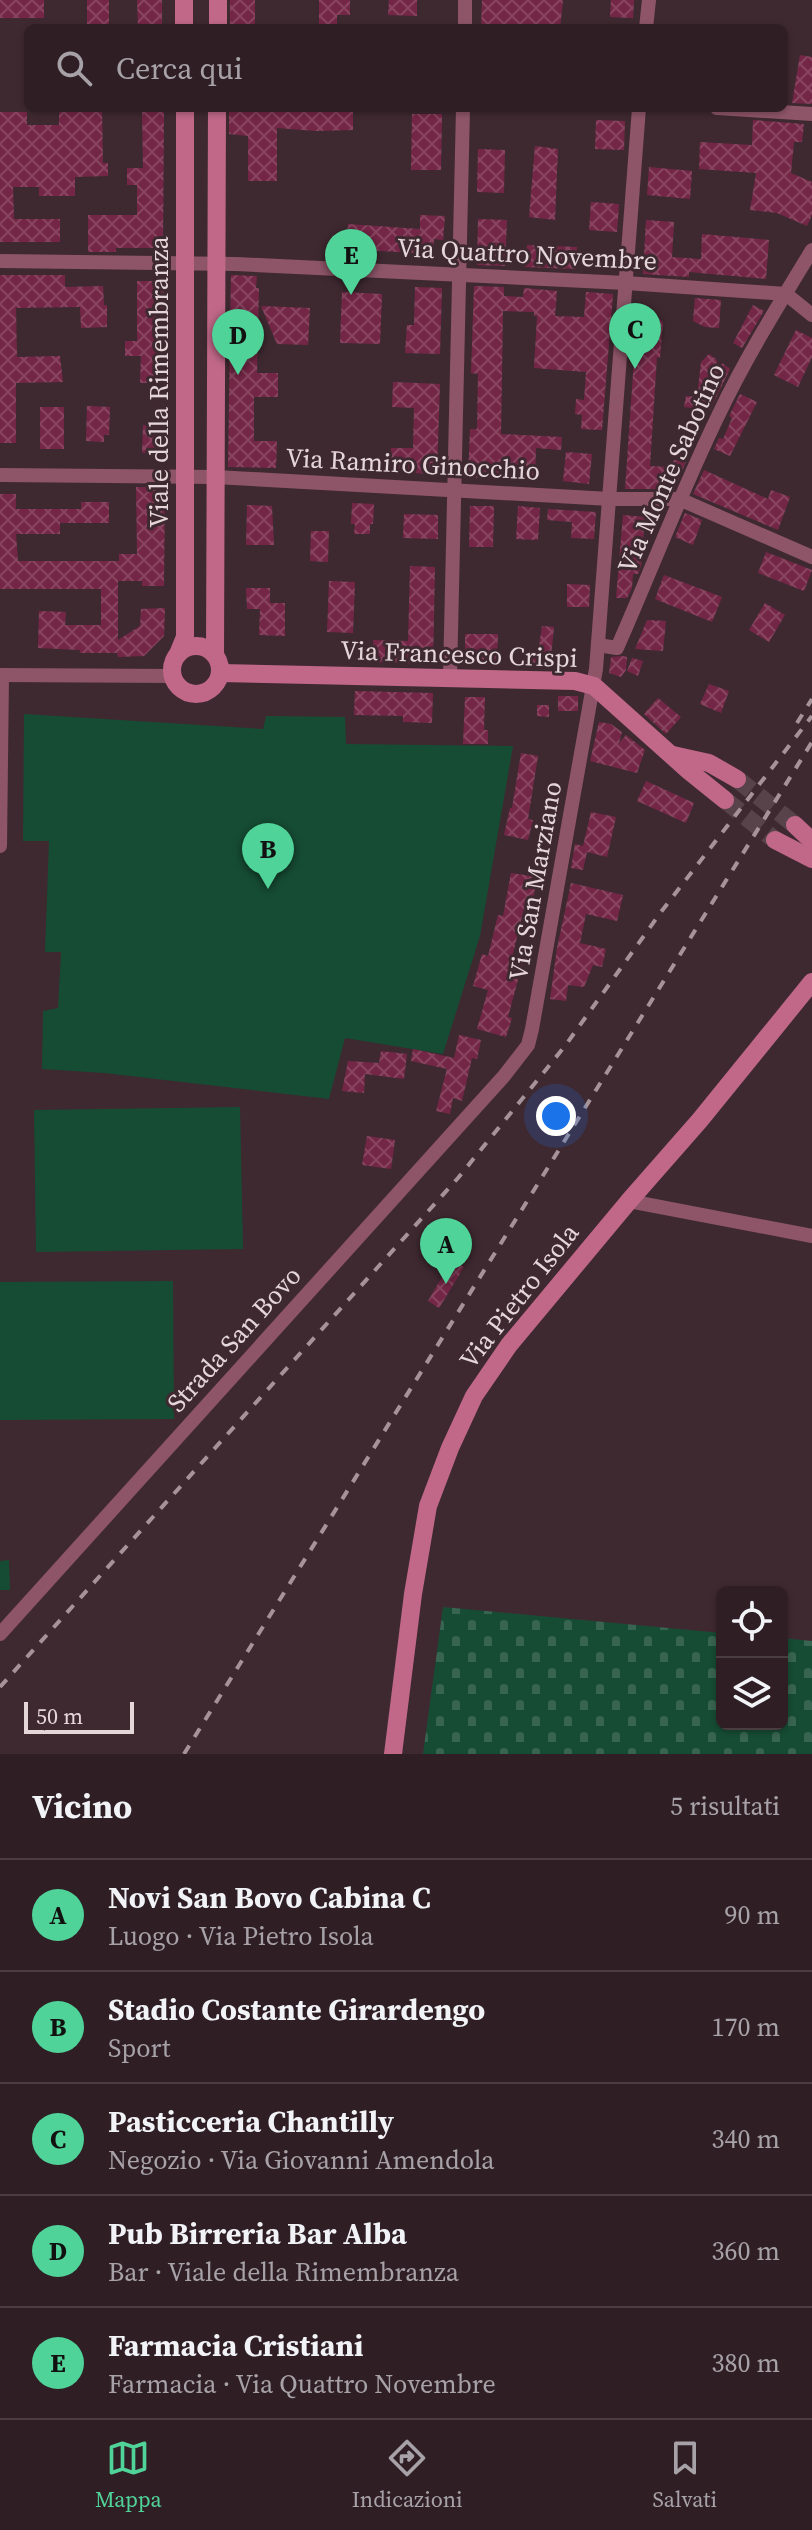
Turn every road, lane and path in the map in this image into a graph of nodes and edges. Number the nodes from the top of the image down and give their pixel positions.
1 (184, 0) edge
2 (218, 0) edge
3 (465, 0) edge
4 (649, 0) edge
5 (184, 24) edge
6 (218, 24) edge
7 (465, 24) edge
8 (646, 24) edge
9 (185, 112) edge
10 (217, 112) edge
11 (463, 112) edge
12 (639, 112) edge
13 (780, 112) edge
14 (812, 114) edge
15 (812, 250) edge
16 (0, 261) edge
17 (185, 263) junction
18 (217, 264) junction
19 (460, 275) junction
20 (626, 283) junction
21 (786, 294) junction
22 (812, 315) edge
23 (0, 475) edge
24 (185, 477) junction
25 (216, 477) junction
26 (453, 490) junction
27 (610, 499) junction
28 (679, 499) junction
29 (812, 557) edge
30 (598, 645) junction
31 (178, 654) junction
32 (218, 664) junction
33 (1, 675) edge
34 (173, 676) junction
35 (450, 676) junction
36 (594, 686) junction
37 (670, 754) junction
38 (737, 779) tunnel mouth
39 (725, 800) tunnel mouth
40 (795, 825) tunnel mouth
41 (775, 840) tunnel mouth
42 (812, 841) edge
43 (0, 846) edge
44 (812, 859) edge
45 (809, 988) edge
46 (504, 1076) joint
47 (629, 1201) junction
48 (812, 1236) edge
49 (0, 1634) edge
50 (393, 1754) edge

1 - 5 street
2 - 6 street
3 - 7 street
4 - 8 street
9 - 17 street, Viale della Rimembranza
10 - 18 street
11 - 19 street
12 - 20 street, Via San Marziano
13 - 14 street
15 - 21 street, Via Monte Sabotino
16 - 17 street
17 - 18 street, Via Quattro Novembre
17 - 24 street, Viale della Rimembranza
18 - 19 street, Via Quattro Novembre
18 - 25 street
19 - 20 street, Via Quattro Novembre
19 - 26 street
20 - 21 street, Via Quattro Novembre
20 - 27 street, Via San Marziano
21 - 22 street
21 - 28 street, Via Monte Sabotino
23 - 24 street, Via Ramiro Ginocchio
24 - 25 street, Via Ramiro Ginocchio
24 - 31 street, Viale della Rimembranza
25 - 26 street, Via Ramiro Ginocchio
25 - 32 street
26 - 27 street, Via Ramiro Ginocchio
26 - 35 street
27 - 28 street, Via Ramiro Ginocchio
27 - 30 street, Via San Marziano
28 - 29 street, Via Ramiro Ginocchio
28 - 30 street, Via Monte Sabotino
30 - 36 street, Via San Marziano
31 - 32 street
31 - 34 street
32 - 34 street
32 - 35 street, Via Francesco Crispi
33 - 34 street
33 - 43 street
35 - 36 street, Via Francesco Crispi
36 - 37 street, Via Francesco Crispi
36 - 46 street, Via San Marziano
37 - 38 street, Via Francesco Crispi
37 - 39 street, Via Francesco Crispi
40 - 42 street
41 - 44 street
45 - 47 street, Via Pietro Isola
46 - 49 street, Strada San Bovo
47 - 48 street
47 - 50 street, Via Pietro Isola

